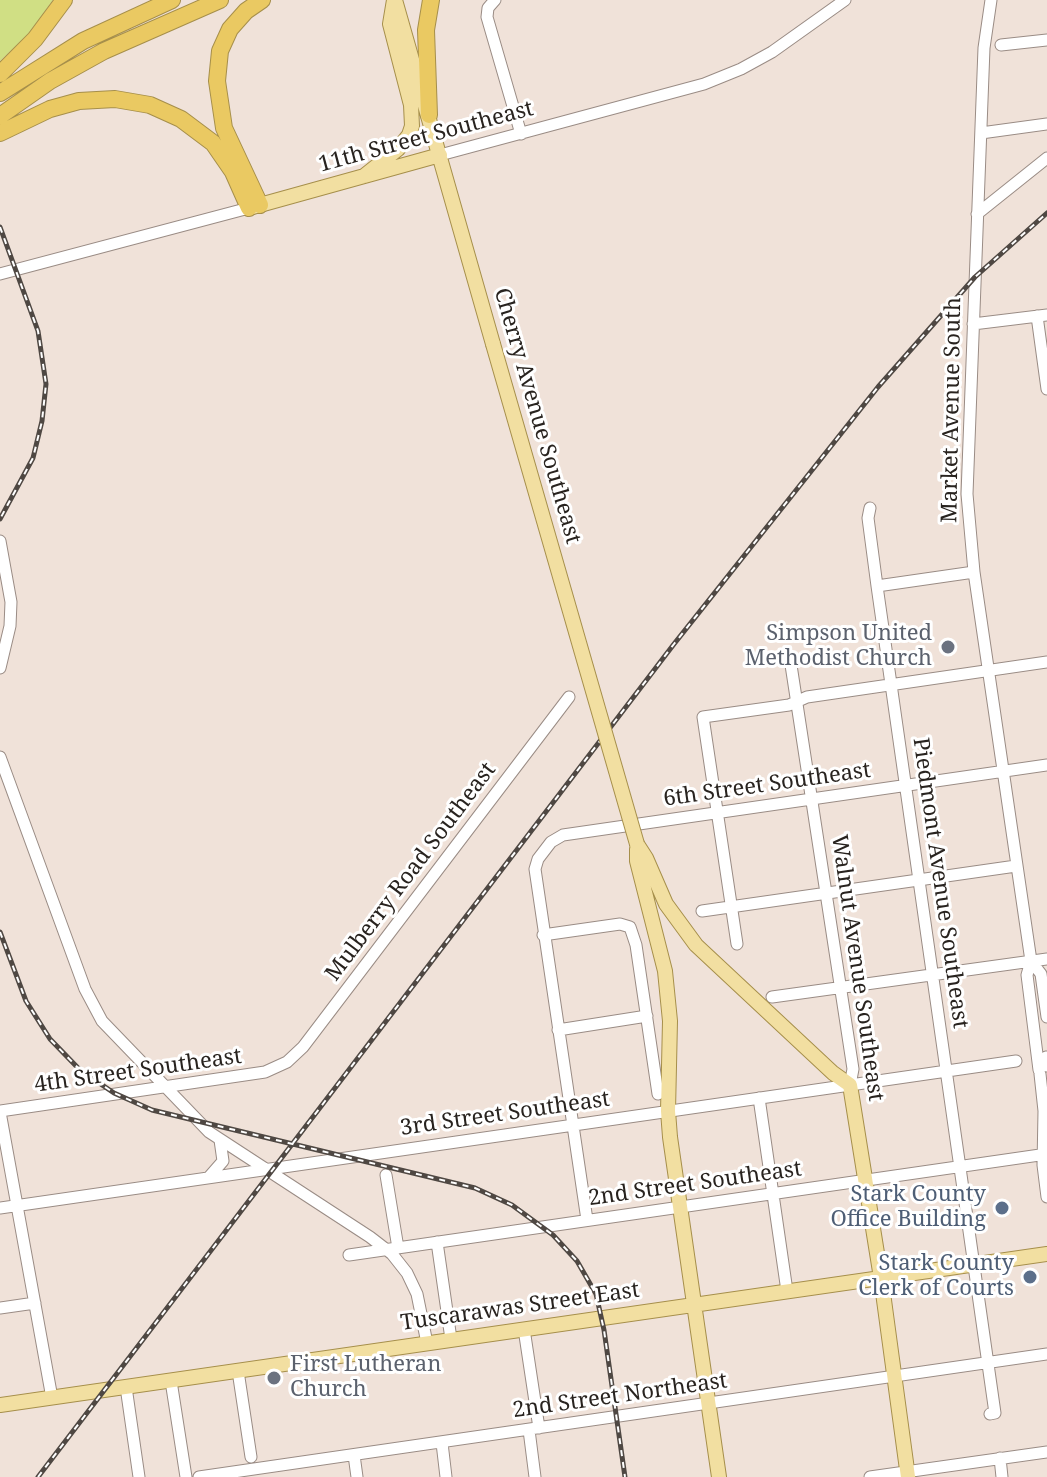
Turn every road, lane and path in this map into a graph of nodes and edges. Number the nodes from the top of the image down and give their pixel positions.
1 (64, 0) edge
2 (172, 0) edge
3 (220, 0) edge
4 (262, 0) edge
5 (394, 0) edge
6 (431, 0) edge
7 (495, 0) edge
8 (845, 0) edge
9 (991, 0) edge
10 (1047, 40) edge
11 (1001, 45) dead end
12 (2, 82) edge
13 (429, 115) junction
14 (1, 124) edge
15 (1047, 124) edge
16 (981, 133) junction
17 (521, 134) junction
18 (440, 155) junction
19 (1047, 158) edge
20 (364, 176) junction
21 (254, 207) junction
22 (977, 214) junction
23 (0, 274) edge
24 (1042, 316) edge
25 (973, 324) junction
26 (1047, 389) edge
27 (870, 508) dead end
28 (0, 541) edge
29 (974, 572) junction
30 (877, 586) junction
31 (1047, 662) edge
32 (791, 665) dead end
33 (0, 668) edge
34 (988, 670) junction
35 (891, 684) junction
36 (569, 697) dead end
37 (796, 702) junction
38 (0, 757) edge
39 (1047, 765) edge
40 (1002, 771) junction
41 (906, 785) junction
42 (811, 799) junction
43 (716, 812) junction
44 (637, 844) junction
45 (1016, 866) junction
46 (919, 880) junction
47 (825, 894) junction
48 (730, 907) junction
49 (702, 911) dead end
50 (543, 935) junction
51 (737, 944) dead end
52 (1047, 959) edge
53 (1031, 961) junction
54 (932, 974) junction
55 (839, 987) junction
56 (772, 997) dead end
57 (1044, 997) junction
58 (1030, 999) junction
59 (647, 1016) junction
60 (1047, 1017) edge
61 (558, 1030) junction
62 (1043, 1064) edge
63 (281, 1066) joint
64 (946, 1071) junction
65 (850, 1085) junction
66 (164, 1087) junction
67 (658, 1094) dead end
68 (759, 1098) junction
69 (668, 1111) junction
70 (0, 1112) edge
71 (1046, 1112) edge
72 (572, 1124) junction
73 (220, 1140) junction
74 (1046, 1154) edge
75 (960, 1166) junction
76 (264, 1169) junction
77 (386, 1175) dead end
78 (209, 1177) junction
79 (866, 1179) junction
80 (772, 1192) junction
81 (1047, 1197) edge
82 (17, 1205) junction
83 (680, 1206) junction
84 (0, 1208) edge
85 (587, 1220) junction
86 (437, 1242) junction
87 (392, 1249) junction
88 (1047, 1254) edge
89 (349, 1255) dead end
90 (972, 1265) junction
91 (881, 1278) junction
92 (787, 1291) junction
93 (35, 1303) junction
94 (695, 1304) junction
95 (0, 1308) edge
96 (524, 1329) junction
97 (451, 1339) junction
98 (427, 1343) junction
99 (1047, 1354) edge
100 (987, 1363) junction
101 (238, 1371) junction
102 (894, 1377) junction
103 (171, 1381) junction
104 (126, 1387) junction
105 (52, 1398) junction
106 (708, 1404) junction
107 (0, 1405) edge
108 (990, 1414) dead end
109 (534, 1429) junction
110 (442, 1443) junction
111 (1047, 1452) edge
112 (354, 1455) junction
113 (1000, 1458) junction
114 (251, 1468) edge
115 (908, 1474) edge
116 (139, 1477) edge
117 (186, 1477) edge
118 (199, 1477) edge
119 (357, 1477) edge
120 (446, 1477) edge
121 (535, 1477) edge
122 (719, 1477) edge
123 (870, 1477) edge
124 (1002, 1477) edge

1 - 12 highway
2 - 12 highway
3 - 14 highway
4 - 21 highway
5 - 13 main road, Cherry Avenue Southeast
5 - 20 main road
6 - 13 highway
7 - 17 street
8 - 17 street, 11th Street Southeast
9 - 16 street, Market Avenue South
10 - 11 street
13 - 18 main road, Cherry Avenue Southeast
14 - 21 highway
15 - 16 street
16 - 22 street, Market Avenue South
17 - 18 street, 11th Street Southeast
18 - 20 main road, 11th Street Southeast
18 - 44 main road, Cherry Avenue Southeast, bridge
19 - 22 street
20 - 21 main road, 11th Street Southeast
21 - 23 street, 11th Street Southeast
22 - 25 street, Market Avenue South
24 - 25 street
24 - 26 street
25 - 29 street, Market Avenue South
27 - 30 street, Piedmont Avenue Southeast
28 - 33 street
29 - 30 street
29 - 34 street, Market Avenue South
30 - 35 street, Piedmont Avenue Southeast
31 - 34 street
32 - 37 street, Walnut Avenue Southeast
34 - 35 street
34 - 40 street, Market Avenue South
35 - 37 street
35 - 41 street, Piedmont Avenue Southeast
36 - 63 street, Mulberry Road Southeast
37 - 42 street, Walnut Avenue Southeast
37 - 43 street
38 - 66 street
39 - 40 street, 6th Street Southeast
40 - 41 street, 6th Street Southeast
40 - 45 street, Market Avenue South
41 - 42 street, 6th Street Southeast
41 - 46 street, Piedmont Avenue Southeast
42 - 43 street, 6th Street Southeast
42 - 47 street, Walnut Avenue Southeast
43 - 48 street
43 - 50 street, 6th Street Southeast
44 - 65 main road, Cherry Avenue Southeast
44 - 69 main road, Cherry Avenue Southeast
45 - 46 street
45 - 53 street, Market Avenue South
46 - 47 street
46 - 54 street, Piedmont Avenue Southeast
47 - 48 street
47 - 55 street, Walnut Avenue Southeast
48 - 49 street
48 - 51 street
50 - 59 street
50 - 61 street
52 - 53 street
53 - 54 street
53 - 57 street, Market Avenue South
53 - 58 street, Market Avenue South
54 - 55 street
54 - 64 street, Piedmont Avenue Southeast
55 - 56 street
55 - 65 street, Walnut Avenue Southeast
57 - 58 street
57 - 60 street, Market Avenue South
58 - 62 street, Market Avenue South
59 - 61 street
59 - 67 street
61 - 72 street
62 - 64 street, 3rd Street Southeast
62 - 71 street, Market Avenue South
63 - 66 street, 4th Street Southeast
64 - 65 street, 3rd Street Southeast
64 - 75 street, Piedmont Avenue Southeast
65 - 68 street, 3rd Street Southeast
65 - 79 main road, Walnut Avenue Southeast
66 - 70 street, 4th Street Southeast
66 - 73 street
68 - 69 street, 3rd Street Southeast
68 - 80 street
69 - 72 street, 3rd Street Southeast
69 - 83 main road, Cherry Avenue Southeast
70 - 82 street
71 - 74 street, Market Avenue South
72 - 76 street, 3rd Street Southeast
72 - 85 street
73 - 76 street
73 - 78 street
74 - 75 street, 2nd Street Southeast
74 - 81 street, Market Avenue South
75 - 79 street, 2nd Street Southeast
75 - 90 street, Piedmont Avenue Southeast
76 - 78 street, 3rd Street Southeast
76 - 87 street
77 - 87 street
78 - 82 street, 3rd Street Southeast
79 - 80 street, 2nd Street Southeast
79 - 91 main road, Walnut Avenue Southeast
80 - 83 street, 2nd Street Southeast
80 - 92 street
82 - 84 street, 3rd Street Southeast
82 - 93 street
83 - 85 street, 2nd Street Southeast
83 - 94 main road, Cherry Avenue Southeast
85 - 86 street, 2nd Street Southeast
86 - 87 street, 2nd Street Southeast
86 - 97 street
87 - 89 street, 2nd Street Southeast
87 - 98 street
88 - 90 main road, Tuscarawas Street East
90 - 91 main road, Tuscarawas Street East
90 - 100 street, Piedmont Avenue Southeast
91 - 92 main road, Tuscarawas Street East
91 - 102 main road, Walnut Avenue Southeast
92 - 94 main road, Tuscarawas Street East
93 - 95 street
93 - 105 street
94 - 96 main road, Tuscarawas Street East
94 - 106 main road, Cherry Avenue Southeast
96 - 97 main road, Tuscarawas Street East
96 - 109 street
97 - 98 main road, Tuscarawas Street East
98 - 101 main road, Tuscarawas Street East
99 - 100 street, 2nd Street Northeast
100 - 102 street, 2nd Street Northeast
100 - 108 street, Piedmont Avenue Southeast
101 - 103 main road, Tuscarawas Street East
101 - 114 street
102 - 106 street, 2nd Street Northeast
102 - 115 main road, Walnut Avenue Southeast
103 - 104 main road, Tuscarawas Street East
103 - 117 street
104 - 105 main road, Tuscarawas Street East
104 - 116 street
105 - 107 main road, Tuscarawas Street East
106 - 109 street, 2nd Street Northeast
106 - 122 main road, Cherry Avenue Southeast
109 - 110 street, 2nd Street Northeast
109 - 121 street
110 - 112 street, 2nd Street Northeast
110 - 120 street
111 - 113 street
112 - 114 street, 2nd Street Northeast
112 - 119 street
113 - 115 street
113 - 124 street
114 - 118 street, 2nd Street Northeast
115 - 123 street

